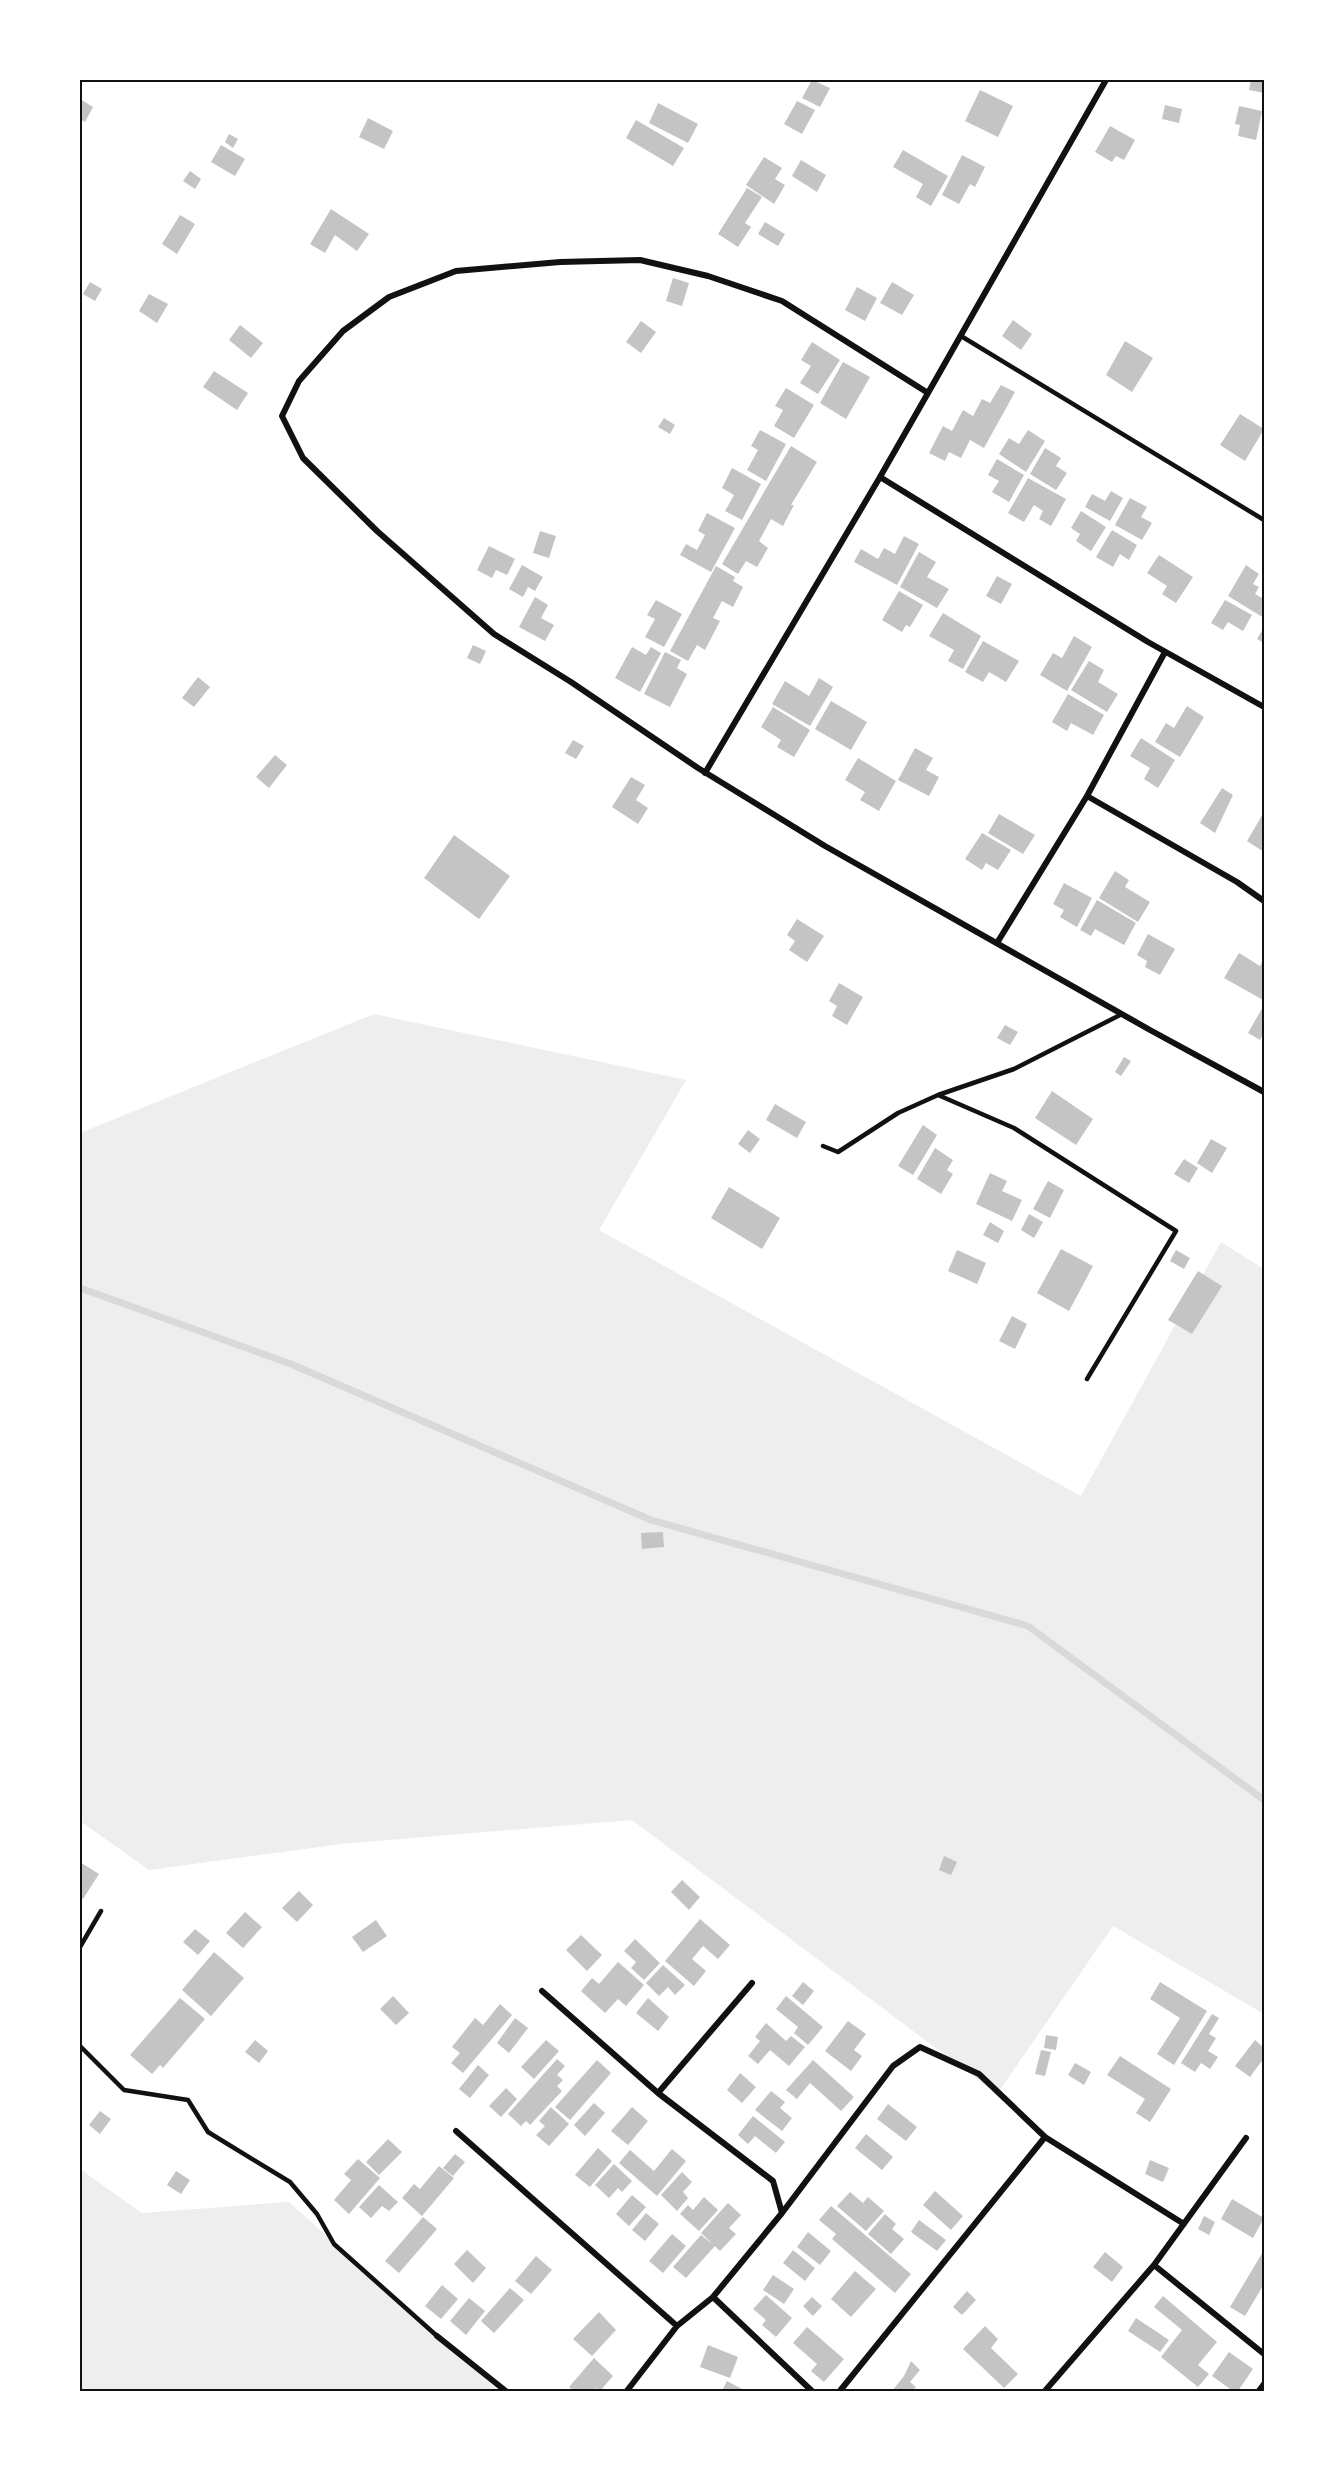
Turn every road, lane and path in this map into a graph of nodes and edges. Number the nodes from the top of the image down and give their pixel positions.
1 (1106, 80) edge
2 (961, 336) junction
3 (928, 393) junction
4 (880, 477) junction
5 (1264, 520) edge
6 (1165, 652) junction
7 (1264, 707) edge
8 (705, 772) junction
9 (1086, 796) junction
10 (1264, 901) edge
11 (997, 943) junction
12 (1122, 1014) junction
13 (1264, 1092) edge
14 (938, 1095) junction
15 (823, 1146) dead end
16 (1087, 1379) dead end
17 (101, 1911) dead end
18 (80, 1947) edge
19 (752, 1983) dead end
20 (542, 1991) dead end
21 (80, 2046) edge
22 (658, 2093) junction
23 (456, 2131) dead end
24 (1045, 2137) junction
25 (1246, 2138) dead end
26 (782, 2213) junction
27 (1184, 2224) junction
28 (1154, 2265) junction
29 (713, 2297) junction
30 (677, 2326) junction
31 (437, 2336) joint
32 (1264, 2354) edge
33 (1264, 2384) edge
34 (507, 2391) edge
35 (626, 2391) edge
36 (813, 2391) edge
37 (839, 2391) edge
38 (1044, 2391) edge
39 (1258, 2391) edge

1 - 2 street
2 - 3 street
2 - 5 lane
3 - 4 street
3 - 8 street
4 - 6 street
4 - 8 street
6 - 7 street
6 - 9 street
8 - 11 street
9 - 10 street
9 - 11 street
11 - 12 street
12 - 13 street
12 - 14 lane
14 - 15 lane
14 - 16 lane
17 - 18 lane
19 - 22 street
20 - 22 street
21 - 31 lane
22 - 26 street
23 - 30 street
24 - 26 street
24 - 27 street
24 - 37 street
25 - 27 street
26 - 29 street
27 - 28 street
28 - 32 street
28 - 38 street
29 - 30 street
29 - 36 street
30 - 35 street
31 - 34 street
33 - 39 street

